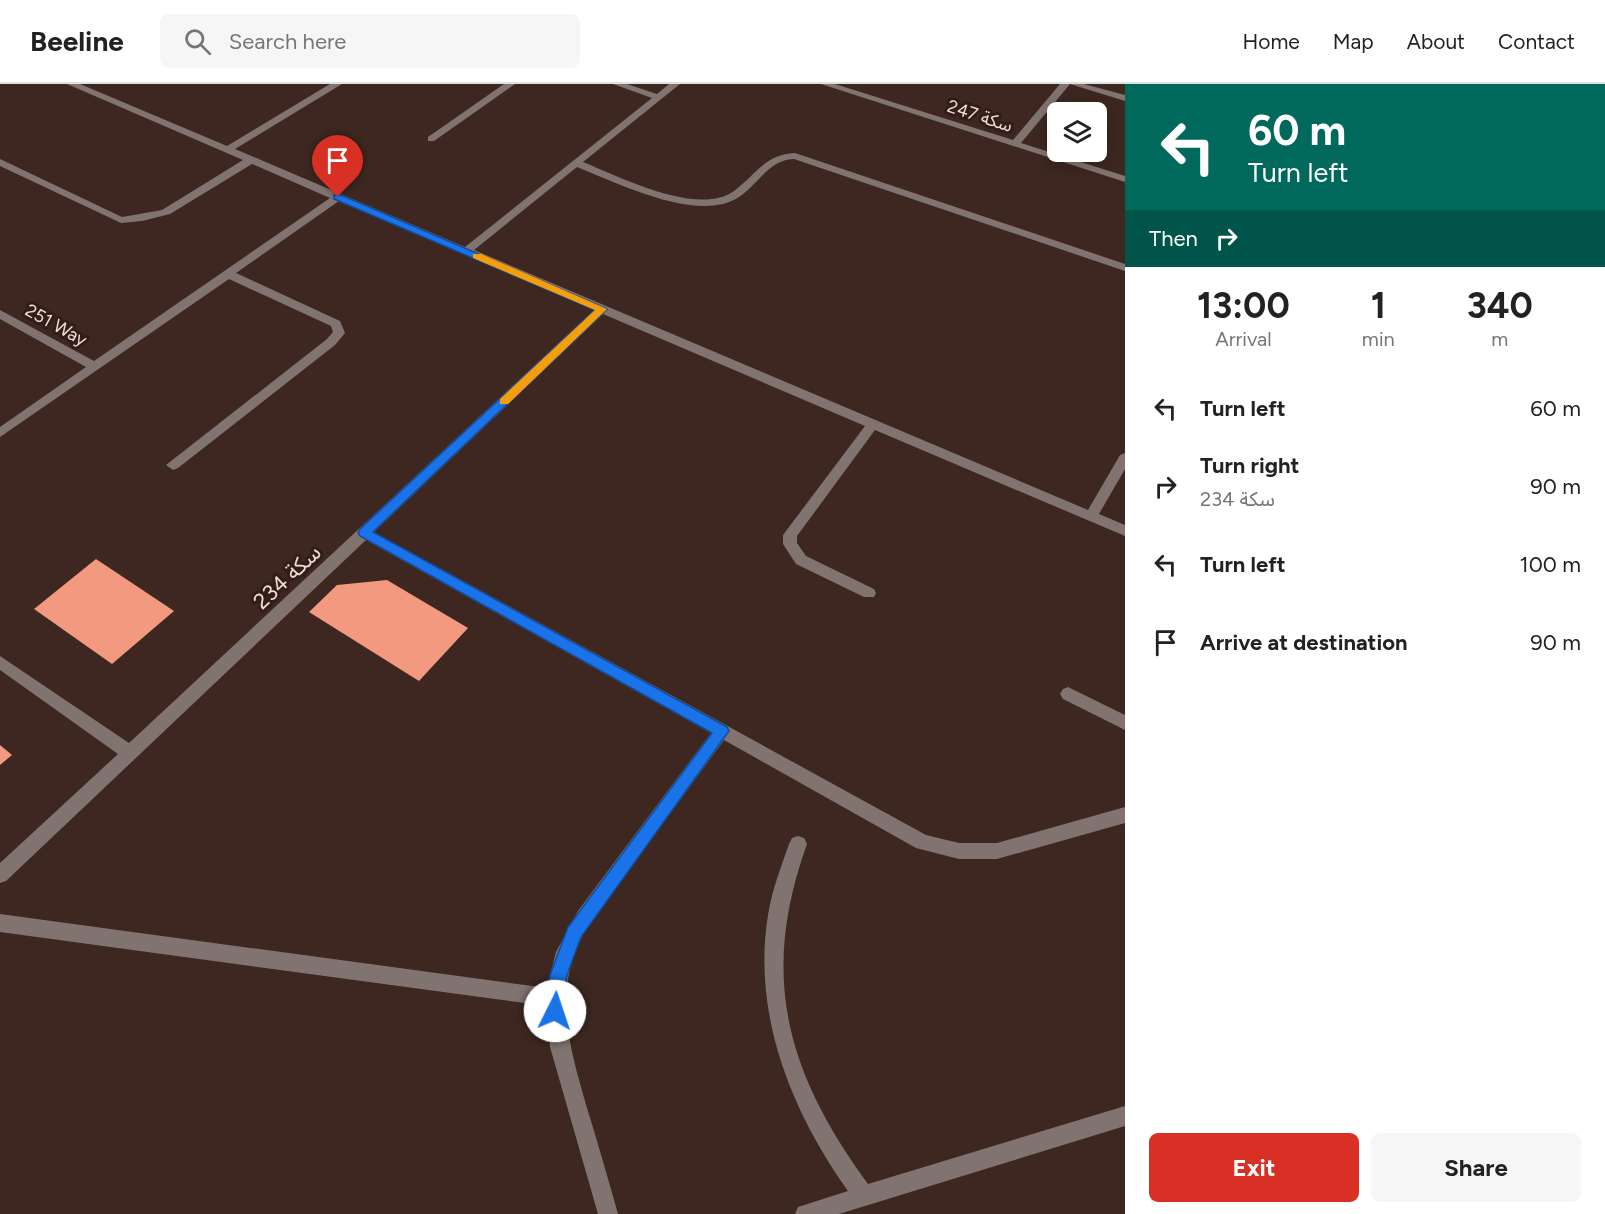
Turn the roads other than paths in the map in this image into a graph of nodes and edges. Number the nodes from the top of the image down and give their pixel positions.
1 (72, 84) edge
2 (337, 84) edge
3 (510, 84) edge
4 (618, 84) edge
5 (675, 84) edge
6 (826, 84) edge
7 (1065, 84) edge
8 (1074, 84) edge
9 (658, 97) junction
10 (1125, 98) edge
11 (431, 139) dead end
12 (1015, 144) junction
13 (227, 150) junction
14 (251, 160) junction
15 (0, 162) edge
16 (576, 163) junction
17 (1125, 179) edge
18 (338, 197) junction
19 (466, 251) junction
20 (1125, 268) edge
21 (228, 273) junction
22 (602, 309) junction
23 (0, 314) edge
24 (95, 367) junction
25 (873, 424) junction
26 (0, 434) edge
27 (1125, 458) edge
28 (172, 465) dead end
29 (1091, 516) junction
30 (1125, 531) edge
31 (364, 533) junction
32 (868, 593) dead end
33 (0, 662) edge
34 (1068, 694) dead end
35 (1125, 723) edge
36 (722, 731) junction
37 (130, 753) junction
38 (1125, 815) edge
39 (798, 844) dead end
40 (0, 875) edge
41 (0, 923) edge
42 (555, 998) junction
43 (1125, 1116) edge
44 (864, 1196) junction
45 (608, 1214) edge
46 (805, 1214) edge

1 - 13 street
2 - 13 street
3 - 11 street
4 - 9 street
5 - 9 street
6 - 12 street, سكة 247
7 - 12 street
8 - 10 street
9 - 16 street
12 - 17 street, سكة 247
13 - 14 street
14 - 15 street
14 - 18 street
16 - 19 street
16 - 20 street
18 - 19 street
18 - 21 street
19 - 22 street
21 - 24 street
21 - 28 street
22 - 25 street
22 - 31 street, سكة 234
23 - 24 street, 251 Way
24 - 26 street
25 - 29 street
25 - 32 street
27 - 29 street
29 - 30 street
31 - 36 street
31 - 37 street, سكة 234
33 - 37 street
34 - 35 street
36 - 38 street
36 - 42 street
37 - 40 street, سكة 234
39 - 44 street
41 - 42 street
42 - 45 street
43 - 44 street
44 - 46 street

